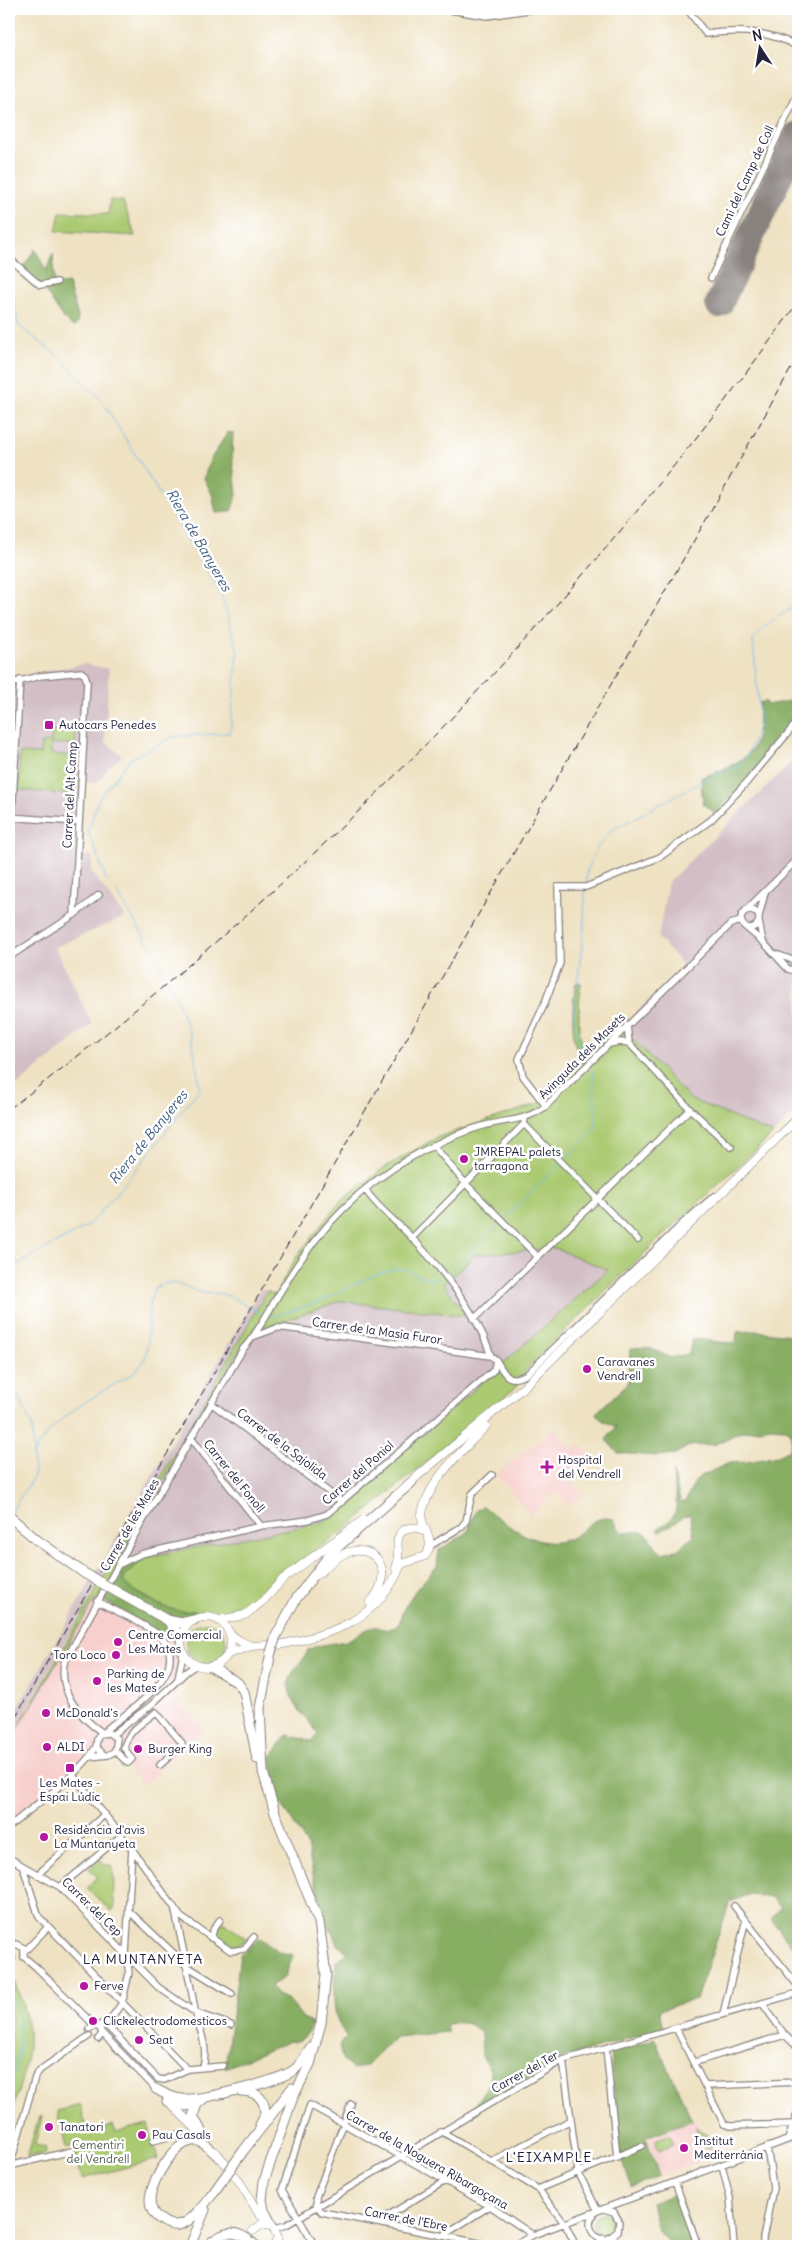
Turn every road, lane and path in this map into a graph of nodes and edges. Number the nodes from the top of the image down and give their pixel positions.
1 (444, 9) edge
2 (535, 9) edge
3 (687, 9) edge
4 (798, 47) edge
5 (798, 93) edge
6 (9, 258) edge
7 (711, 278) dead end
8 (57, 282) dead end
9 (20, 680) junction
10 (9, 684) edge
11 (798, 721) edge
12 (11, 817) edge
13 (77, 822) junction
14 (798, 859) edge
15 (9, 866) edge
16 (765, 892) junction
17 (99, 895) dead end
18 (745, 910) junction
19 (74, 916) junction
20 (759, 918) junction
21 (743, 923) junction
22 (763, 942) junction
23 (774, 953) junction
24 (9, 957) edge
25 (798, 962) edge
26 (798, 972) edge
27 (627, 1026) junction
28 (619, 1033) junction
29 (628, 1034) junction
30 (620, 1042) junction
31 (629, 1043) junction
32 (608, 1044) junction
33 (546, 1106) junction
34 (690, 1109) junction
35 (798, 1118) edge
36 (524, 1121) junction
37 (782, 1134) junction
38 (432, 1146) junction
39 (731, 1147) dead end
40 (466, 1184) junction
41 (366, 1189) junction
42 (598, 1199) junction
43 (412, 1238) junction
44 (638, 1240) dead end
45 (538, 1256) junction
46 (474, 1319) junction
47 (255, 1336) junction
48 (494, 1358) junction
49 (211, 1403) junction
50 (499, 1408) junction
51 (191, 1438) junction
52 (492, 1475) dead end
53 (412, 1482) junction
54 (342, 1502) junction
55 (9, 1516) edge
56 (261, 1526) junction
57 (427, 1533) junction
58 (133, 1538) junction
59 (442, 1538) junction
60 (430, 1546) junction
61 (400, 1551) junction
62 (125, 1552) junction
63 (141, 1554) junction
64 (410, 1559) junction
65 (118, 1565) junction
66 (303, 1588) junction
67 (98, 1601) junction
68 (167, 1620) junction
69 (194, 1620) junction
70 (219, 1620) junction
71 (338, 1627) junction
72 (329, 1633) junction
73 (230, 1634) junction
74 (181, 1637) junction
75 (277, 1641) junction
76 (251, 1646) junction
77 (269, 1649) junction
78 (183, 1654) junction
79 (228, 1654) junction
80 (196, 1665) junction
81 (211, 1667) junction
82 (178, 1680) junction
83 (150, 1706) junction
84 (156, 1712) junction
85 (102, 1734) junction
86 (115, 1737) junction
87 (96, 1747) junction
88 (115, 1751) junction
89 (103, 1754) junction
90 (90, 1757) junction
91 (160, 1765) dead end
92 (72, 1774) junction
93 (275, 1813) junction
94 (105, 1814) junction
95 (9, 1827) edge
96 (122, 1835) junction
97 (132, 1848) junction
98 (9, 1858) edge
99 (23, 1867) junction
100 (37, 1875) junction
101 (60, 1887) junction
102 (734, 1906) dead end
103 (174, 1907) junction
104 (130, 1912) junction
105 (220, 1920) dead end
106 (745, 1922) junction
107 (48, 1927) junction
108 (9, 1936) edge
109 (254, 1937) dead end
110 (212, 1938) junction
111 (11, 1948) edge
112 (27, 1949) dead end
113 (126, 1954) junction
114 (24, 1957) junction
115 (10, 1959) edge
116 (187, 1966) junction
117 (140, 1970) junction
118 (129, 1974) junction
119 (798, 1986) edge
120 (798, 1993) edge
121 (232, 1994) dead end
122 (762, 2002) junction
123 (122, 2003) junction
124 (196, 2013) junction
125 (723, 2014) junction
126 (109, 2024) junction
127 (231, 2025) dead end
128 (676, 2028) junction
129 (95, 2030) junction
130 (785, 2034) junction
131 (317, 2037) junction
132 (98, 2039) junction
133 (111, 2043) junction
134 (313, 2048) junction
135 (606, 2048) junction
136 (798, 2048) edge
137 (563, 2060) junction
138 (695, 2062) junction
139 (203, 2066) junction
140 (223, 2066) dead end
141 (188, 2069) junction
142 (798, 2082) edge
143 (705, 2086) junction
144 (156, 2090) junction
145 (233, 2091) junction
146 (207, 2096) junction
147 (168, 2101) junction
148 (197, 2104) junction
149 (351, 2104) dead end
150 (798, 2112) edge
151 (571, 2120) junction
152 (344, 2124) junction
153 (796, 2124) edge
154 (441, 2131) junction
155 (183, 2133) dead end
156 (798, 2136) edge
157 (205, 2138) junction
158 (253, 2138) junction
159 (788, 2139) junction
160 (153, 2141) dead end
161 (642, 2146) dead end
162 (767, 2147) junction
163 (72, 2151) dead end
164 (399, 2156) junction
165 (219, 2157) junction
166 (617, 2157) junction
167 (492, 2161) junction
168 (11, 2162) edge
169 (722, 2165) junction
170 (578, 2172) junction
171 (445, 2181) junction
172 (675, 2182) junction
173 (538, 2189) junction
174 (211, 2196) junction
175 (625, 2201) junction
176 (251, 2203) junction
177 (317, 2206) junction
178 (490, 2206) junction
179 (598, 2211) junction
180 (298, 2218) junction
181 (618, 2218) junction
182 (580, 2219) junction
183 (376, 2223) junction
184 (565, 2224) junction
185 (286, 2225) junction
186 (273, 2226) junction
187 (590, 2229) junction
188 (253, 2231) junction
189 (533, 2235) junction
190 (442, 2236) junction
191 (614, 2236) junction
192 (279, 2243) edge
193 (255, 2245) edge
194 (190, 2246) edge
195 (207, 2246) edge
196 (315, 2246) edge
197 (494, 2246) edge
198 (516, 2246) edge
199 (576, 2246) edge
200 (619, 2246) edge
201 (698, 2246) edge
202 (734, 2246) edge
203 (763, 2246) edge

1 - 2 street
3 - 4 street
5 - 7 street, Camí del Camp de Coll
6 - 8 street
9 - 10 street
9 - 12 street
9 - 13 street, Carrer del Alt Camp
11 - 33 street
12 - 13 street
12 - 15 street
13 - 19 street, Carrer del Alt Camp
14 - 16 street
16 - 18 street
16 - 20 street
17 - 19 street
18 - 20 street
18 - 21 street
19 - 24 street
20 - 21 street
20 - 22 street
21 - 22 street
21 - 27 street, Avinguda dels Masets
22 - 23 street
23 - 25 street
23 - 26 street
25 - 26 street
27 - 28 street, Avinguda dels Masets
27 - 29 street
28 - 29 street
28 - 30 street
28 - 32 street, Avinguda dels Masets
29 - 31 street
30 - 31 street
30 - 32 street
31 - 34 street
32 - 33 street, Avinguda dels Masets
33 - 36 street, Avinguda dels Masets
34 - 39 street
34 - 42 street
35 - 37 main road
36 - 38 street, Avinguda dels Masets
36 - 40 street
36 - 42 street
37 - 48 street
37 - 50 main road
38 - 40 street
38 - 41 street, Avinguda dels Masets
40 - 43 street
40 - 45 street
41 - 43 street
41 - 47 street, Avinguda dels Masets
42 - 44 street
42 - 45 street
43 - 46 street
45 - 46 street
46 - 48 street
47 - 48 street, Carrer de la Masia Furor
47 - 49 street, Carrer de les Mates
48 - 54 street, Carrer del Poniol
49 - 51 street, Carrer de les Mates
49 - 54 street, Carrer de la Sajolida
50 - 53 main road
50 - 57 main road
51 - 56 street, Carrer del Fonoll
51 - 58 street, Carrer de les Mates
52 - 59 street
53 - 66 highway
53 - 70 main road
54 - 56 street, Carrer del Poniol
55 - 68 highway, bridge
56 - 63 street, Carrer del Poniol
57 - 59 street
57 - 60 main road
57 - 61 main road
58 - 62 street, Carrer de les Mates
58 - 63 street
59 - 60 street
60 - 64 main road
61 - 64 main road
61 - 71 main road
62 - 63 street, Carrer del Poniol
62 - 65 street, Carrer de les Mates
63 - 65 street, Carrer del Poniol
64 - 72 main road
65 - 67 street, Carrer de les Mates
66 - 71 main road
66 - 75 highway
67 - 85 street, Carrer de les Mates
67 - 85 street
68 - 69 highway
68 - 74 highway
69 - 70 main road
69 - 74 main road
70 - 73 main road
71 - 72 main road
72 - 75 main road
73 - 76 main road
73 - 79 main road
74 - 78 main road
75 - 77 highway, bridge
76 - 77 main road
76 - 79 main road
77 - 93 highway
78 - 80 main road
78 - 82 street
79 - 81 main road
80 - 81 main road
80 - 82 street
81 - 93 highway
82 - 83 street
83 - 84 street
83 - 86 street
84 - 88 street
84 - 91 street
85 - 86 street
85 - 87 street
86 - 88 street
87 - 89 street
87 - 90 street
88 - 89 street
89 - 90 street
90 - 92 street
92 - 94 street
92 - 95 street
93 - 131 highway
94 - 96 street
94 - 100 street
96 - 97 street
96 - 101 street
97 - 103 street
97 - 104 street
98 - 99 street, Carrer del Cep
99 - 100 street, Carrer del Cep
99 - 107 street
100 - 101 street, Carrer del Cep
101 - 113 street, Carrer del Cep
102 - 106 street
103 - 110 street
103 - 116 street
104 - 113 street
104 - 116 street
105 - 110 street
106 - 119 street
106 - 125 street
107 - 112 street
107 - 123 street
108 - 111 street
109 - 110 street
111 - 114 street
111 - 115 street
113 - 117 street, Carrer del Cep
113 - 118 street
114 - 115 street
114 - 129 street
116 - 121 street
116 - 124 street
117 - 118 street
117 - 124 street, Carrer del Cep
118 - 123 street
120 - 122 street, Carrer del Ter
122 - 125 street, Carrer del Ter
122 - 130 street
123 - 126 street
123 - 141 street
124 - 127 street, Carrer del Cep
124 - 139 street
125 - 128 street, Carrer del Ter
126 - 129 street
126 - 141 street
128 - 135 street, Carrer del Ter
128 - 138 street
129 - 132 street
129 - 132 street
129 - 133 street
129 - 168 street
130 - 136 street
130 - 138 street
131 - 134 highway
131 - 145 highway
132 - 133 street
133 - 144 street
134 - 158 highway
134 - 186 highway
135 - 137 street, Carrer del Ter
135 - 166 street
137 - 151 street
137 - 154 street, Carrer del Ter
138 - 143 street
139 - 140 street
139 - 141 street
142 - 143 street
143 - 153 street
144 - 146 highway
144 - 147 main road
145 - 146 highway
145 - 158 highway
146 - 148 highway
147 - 148 highway
147 - 157 main road
148 - 157 highway
149 - 152 street
150 - 153 street
151 - 167 street
151 - 170 street
152 - 164 street, Carrer de la Noguera Ribargoçana
152 - 177 street
152 - 180 street, Carrer de la Noguera Ribargoçana
153 - 159 street
154 - 164 street, Carrer del Ter
154 - 167 street
155 - 160 street
156 - 159 street
157 - 165 main road
158 - 174 highway, bridge
159 - 162 street
161 - 166 street
162 - 169 street
162 - 203 street
163 - 168 street
164 - 171 street, Carrer de la Noguera Ribargoçana
164 - 177 street, Carrer del Ter
165 - 174 highway
165 - 176 main road
166 - 170 street
167 - 173 street
169 - 172 street
169 - 202 street
170 - 173 street
170 - 179 street
171 - 178 street, Carrer de la Noguera Ribargoçana
171 - 183 street
172 - 175 street
172 - 201 street
173 - 184 street
174 - 194 highway
175 - 179 street
175 - 181 street
176 - 186 main road
176 - 188 main road
177 - 180 street, Carrer del Ter
177 - 183 street, Carrer de l'Ebre
178 - 189 street, Carrer de la Noguera Ribargoçana
178 - 190 street
179 - 181 street
179 - 182 street
179 - 187 street
180 - 185 street, Carrer del Ter
180 - 196 street
181 - 191 street
182 - 184 street
182 - 187 street
183 - 190 street, Carrer de l'Ebre
184 - 189 street
184 - 199 street
185 - 186 street, Carrer del Ter
185 - 192 street, Carrer del Ter
186 - 188 main road
186 - 192 main road
187 - 191 street
188 - 193 main road
189 - 198 street
190 - 197 street, Carrer de l'Ebre
191 - 200 street
193 - 195 highway

